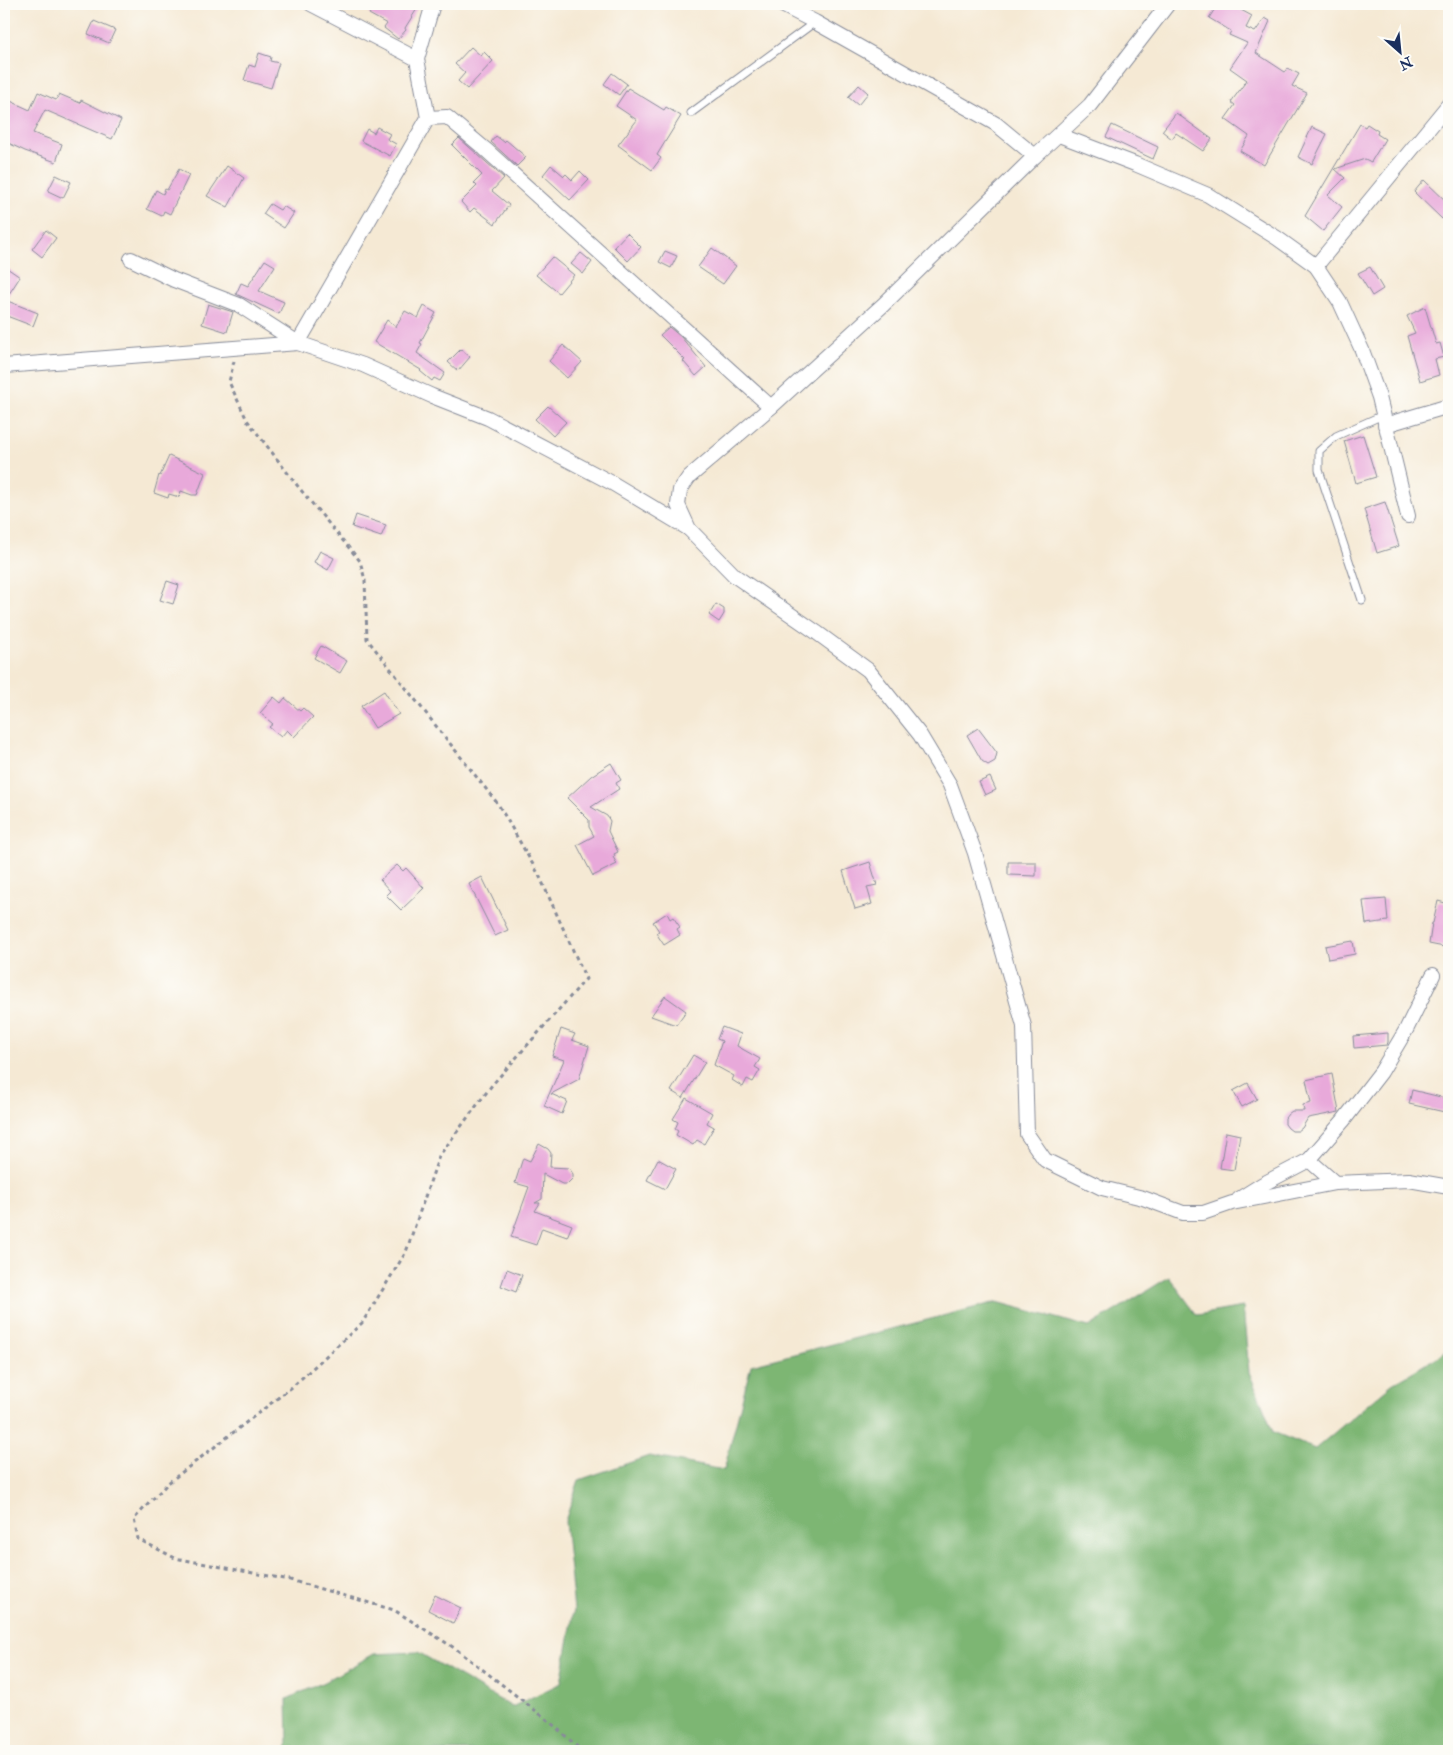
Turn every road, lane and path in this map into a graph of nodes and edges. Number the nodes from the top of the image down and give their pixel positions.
1 (311, 4) edge
2 (433, 4) edge
3 (780, 4) edge
4 (1168, 4) edge
5 (816, 22) junction
6 (417, 59) junction
7 (1449, 104) edge
8 (691, 113) dead end
9 (428, 118) junction
10 (1059, 135) junction
11 (1034, 156) junction
12 (131, 259) dead end
13 (1316, 266) junction
14 (298, 343) junction
15 (237, 348) junction
16 (4, 366) edge
17 (1449, 406) edge
18 (770, 407) junction
19 (1384, 420) junction
20 (1408, 516) dead end
21 (688, 528) junction
22 (1362, 600) dead end
23 (1433, 976) dead end
24 (1309, 1160) junction
25 (1336, 1184) junction
26 (1449, 1187) edge
27 (1232, 1203) junction
28 (582, 1751) edge

1 - 6 street
2 - 6 street
3 - 5 street
4 - 10 street
5 - 8 lane
5 - 11 street
6 - 9 street
7 - 13 street
9 - 14 street
9 - 18 street
10 - 11 street
10 - 13 street
11 - 18 street
12 - 14 street
13 - 19 street
14 - 15 street
14 - 21 street
15 - 16 street
15 - 28 path
17 - 19 street
18 - 21 street
19 - 20 street
19 - 22 lane
21 - 27 street
23 - 24 street
24 - 25 street
24 - 27 street
25 - 26 street
25 - 27 street

